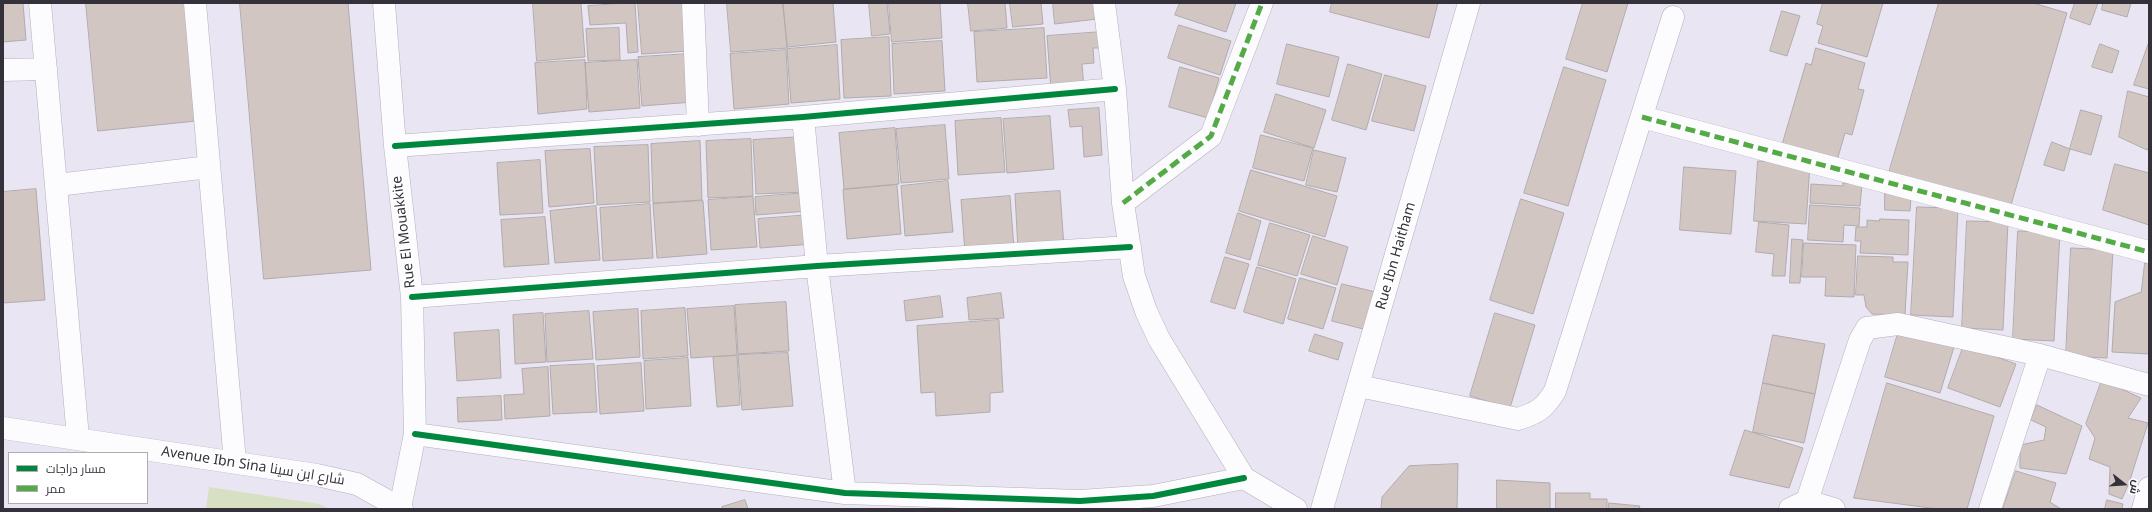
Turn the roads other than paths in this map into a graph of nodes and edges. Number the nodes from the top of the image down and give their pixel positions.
1 (40, 3) edge
2 (195, 3) edge
3 (384, 3) edge
4 (693, 3) edge
5 (1104, 3) edge
6 (1262, 3) edge
7 (1469, 3) edge
8 (1673, 17) dead end
9 (46, 69) junction
10 (3, 70) edge
11 (1115, 89) junction
12 (803, 117) junction
13 (1642, 117) junction
14 (698, 125) junction
15 (395, 146) junction
16 (209, 167) junction
17 (57, 185) junction
18 (1123, 203) junction
19 (1130, 247) junction
20 (2149, 252) edge
21 (817, 266) junction
22 (412, 297) junction
23 (2040, 355) junction
24 (2149, 385) edge
25 (1358, 386) junction
26 (3, 428) edge
27 (415, 434) junction
28 (78, 438) junction
29 (236, 462) junction
30 (1244, 478) junction
31 (2149, 488) edge
32 (845, 493) junction
33 (1798, 505) edge
34 (401, 508) edge
35 (1296, 509) edge
36 (1322, 509) edge
37 (1834, 509) edge
38 (1990, 509) edge
39 (2143, 509) edge

1 - 9 street
2 - 16 street
3 - 15 street, Rue El Mouakkite
4 - 14 street
5 - 11 street
6 - 18 street
7 - 25 street, Rue Ibn Haitham
8 - 13 street
9 - 10 street
9 - 17 street
11 - 12 street
11 - 18 street
12 - 14 street
12 - 21 street
13 - 20 street
13 - 25 street
14 - 15 street
15 - 22 street, Rue El Mouakkite
16 - 17 street
16 - 29 street
17 - 28 street
18 - 19 street
19 - 21 street
19 - 30 street
21 - 22 street
21 - 32 street
22 - 27 street, Rue El Mouakkite
23 - 24 street
23 - 33 street
23 - 38 street
25 - 36 street, Rue Ibn Haitham
26 - 28 street, Avenue Ibn Sina شارع ابن سينا
27 - 32 street
27 - 34 street, Rue El Mouakkite
28 - 29 street, Avenue Ibn Sina شارع ابن سينا
29 - 34 street, Avenue Ibn Sina شارع ابن سينا
30 - 32 street
30 - 35 street
31 - 39 street
33 - 37 street

